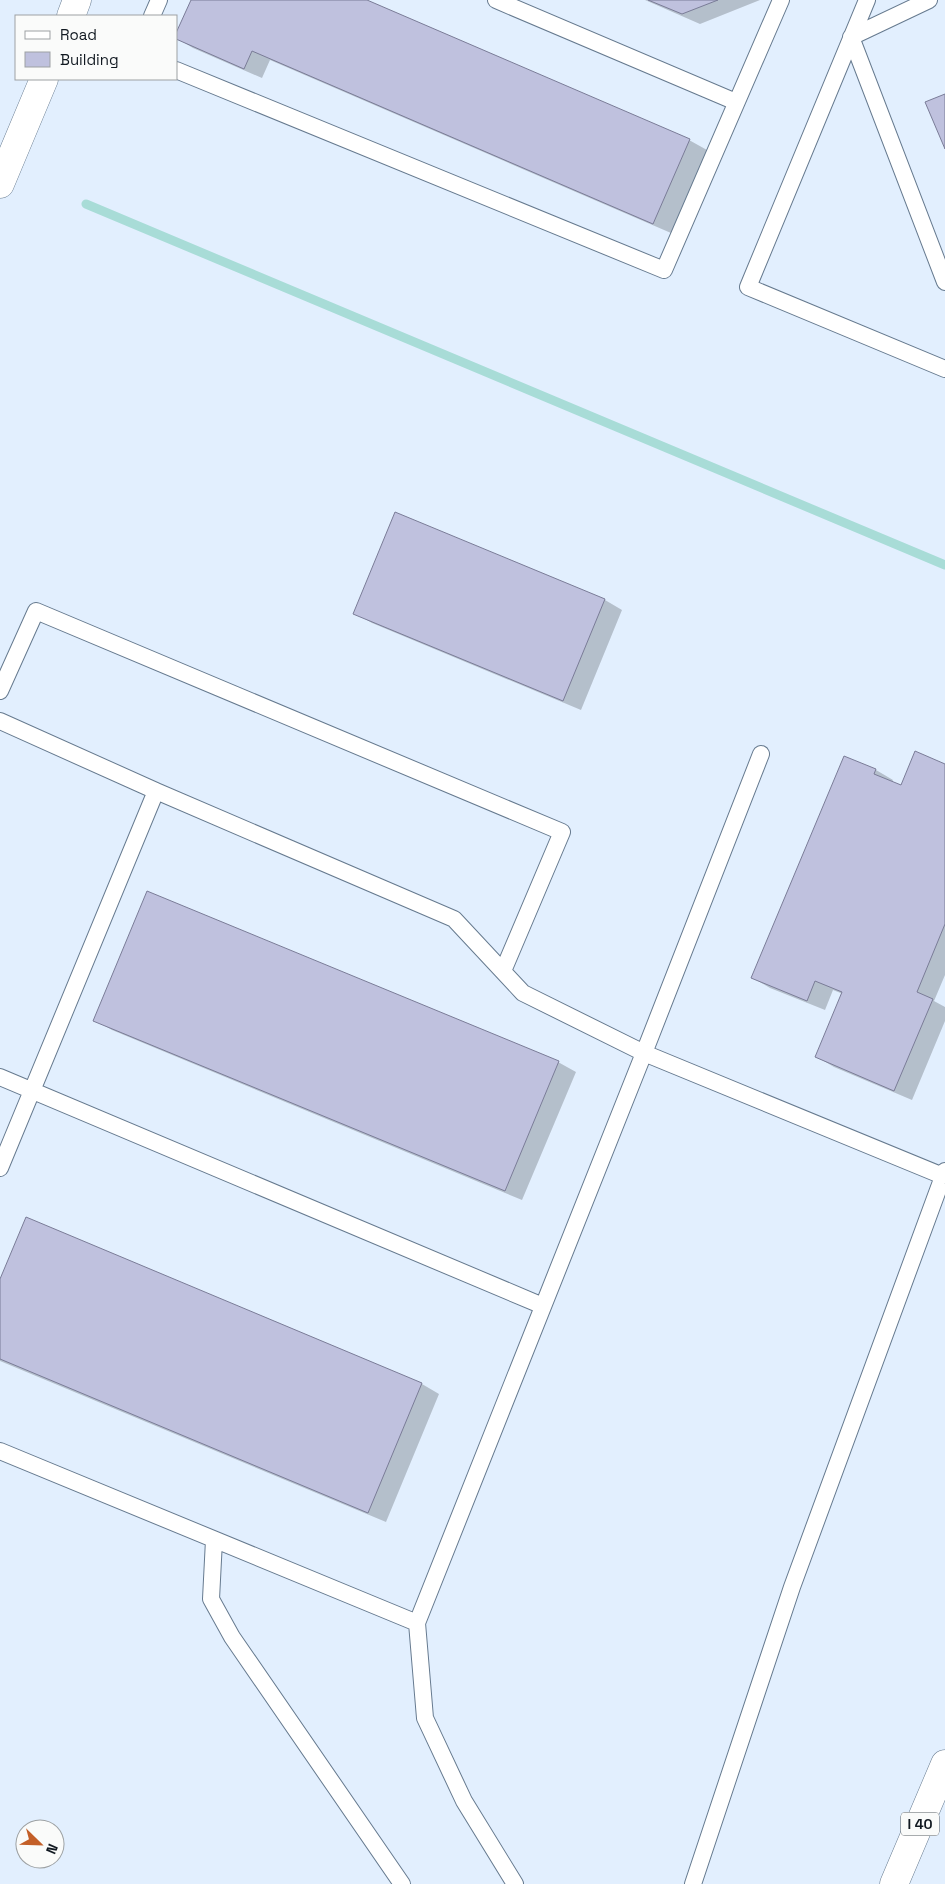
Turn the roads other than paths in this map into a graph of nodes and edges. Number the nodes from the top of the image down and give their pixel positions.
1 (77, 0) edge
2 (159, 0) edge
3 (496, 0) edge
4 (780, 0) edge
5 (867, 0) edge
6 (929, 0) edge
7 (70, 15) edge
8 (152, 15) edge
9 (851, 37) junction
10 (178, 71) edge
11 (44, 80) edge
12 (736, 102) junction
13 (0, 184) edge
14 (945, 282) edge
15 (945, 369) edge
16 (0, 691) edge
17 (0, 721) edge
18 (761, 754) dead end
19 (156, 791) junction
20 (503, 971) junction
21 (644, 1053) junction
22 (0, 1077) edge
23 (31, 1091) junction
24 (0, 1168) edge
25 (944, 1174) edge
26 (543, 1306) junction
27 (0, 1451) edge
28 (214, 1540) junction
29 (417, 1623) junction
30 (945, 1764) edge
31 (402, 1884) edge
32 (515, 1884) edge
33 (693, 1884) edge
34 (894, 1884) edge

1 - 7 main road
2 - 8 lane
3 - 12 lane
4 - 12 lane
5 - 9 lane
6 - 9 lane
9 - 14 lane
9 - 15 lane
10 - 12 lane
11 - 13 main road
16 - 20 lane
17 - 19 lane
18 - 21 lane
19 - 20 lane
19 - 23 lane
20 - 21 lane
21 - 25 lane
21 - 26 lane
22 - 23 lane
23 - 24 lane
23 - 26 lane
25 - 33 lane
26 - 29 lane
27 - 28 lane
28 - 29 lane
28 - 31 lane
29 - 32 lane
30 - 34 main road, I 40

